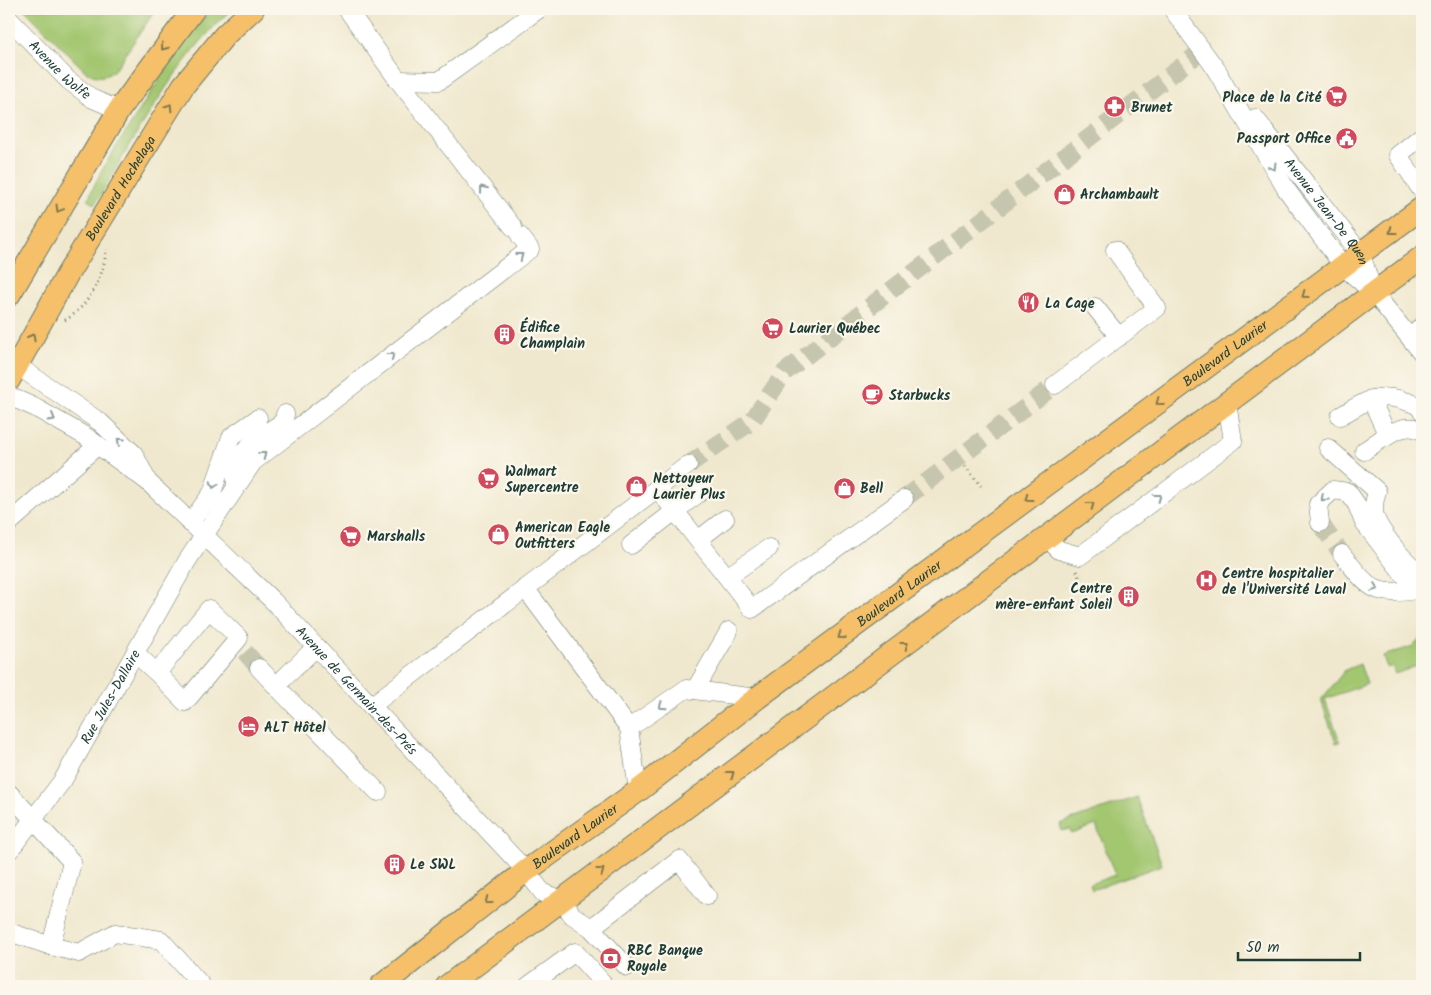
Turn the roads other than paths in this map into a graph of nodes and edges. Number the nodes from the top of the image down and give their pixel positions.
1 (194, 9) edge
2 (252, 9) edge
3 (347, 9) edge
4 (539, 9) edge
5 (1172, 9) edge
6 (9, 19) edge
7 (398, 80) junction
8 (119, 110) junction
9 (1422, 136) edge
10 (1422, 191) edge
11 (1422, 208) edge
12 (1115, 250) dead end
13 (1422, 257) edge
14 (1352, 260) junction
15 (1374, 293) junction
16 (9, 295) edge
17 (1095, 307) dead end
18 (1416, 332) edge
19 (1119, 337) junction
20 (1422, 353) edge
21 (11, 368) edge
22 (1055, 385) tunnel mouth
23 (9, 396) edge
24 (1371, 400) junction
25 (1227, 403) junction
26 (1422, 411) edge
27 (285, 414) dead end
28 (1340, 416) dead end
29 (258, 418) dead end
30 (1422, 431) edge
31 (1388, 436) junction
32 (98, 445) junction
33 (1328, 448) dead end
34 (1364, 451) dead end
35 (688, 465) tunnel mouth
36 (147, 481) junction
37 (236, 488) junction
38 (657, 488) junction
39 (703, 490) dead end
40 (904, 499) tunnel mouth
41 (675, 511) junction
42 (725, 519) dead end
43 (1320, 522) tunnel mouth
44 (9, 523) edge
45 (190, 523) junction
46 (204, 536) junction
47 (1047, 538) junction
48 (698, 540) junction
49 (630, 545) dead end
50 (769, 548) dead end
51 (1342, 554) tunnel mouth
52 (1422, 571) edge
53 (726, 577) junction
54 (525, 588) junction
55 (1422, 588) edge
56 (729, 630) dead end
57 (316, 647) junction
58 (135, 653) junction
59 (260, 668) tunnel mouth
60 (157, 673) junction
61 (276, 686) junction
62 (695, 690) junction
63 (757, 698) junction
64 (371, 706) junction
65 (629, 728) junction
66 (638, 791) junction
67 (378, 792) dead end
68 (9, 793) edge
69 (34, 820) junction
70 (9, 851) edge
71 (526, 871) junction
72 (707, 896) dead end
73 (562, 900) junction
74 (591, 928) junction
75 (9, 932) edge
76 (51, 946) junction
77 (627, 967) dead end
78 (202, 986) edge
79 (381, 986) edge
80 (447, 986) edge
81 (528, 986) edge
82 (597, 986) edge

1 -> 8 main road
21 -> 2 main road, Boulevard Hochelaga
3 - 7 street
4 - 7 street
5 - 14 street, Avenue Jean-De Quen
6 - 8 street, Avenue Wolfe
37 -> 7 street, Rue Jules-Dallaire
8 -> 16 main road
9 - 10 street
11 -> 14 main road, Boulevard Laurier
12 - 19 street
13 - 15 main road
14 - 15 street, Avenue Jean-De Quen
14 -> 63 main road, Boulevard Laurier
15 - 18 street, Avenue Jean-De Quen
15 - 25 main road
17 - 19 street
18 - 20 street, Avenue Jean-De Quen
19 - 22 street
36 -> 21 street, Avenue de Germain-des-Prés
23 -> 32 street, Avenue de Germain-des-Prés
24 - 26 street
24 - 28 street
24 - 31 street
47 -> 25 main road
47 -> 25 street
27 - 37 street
29 -> 45 street
30 - 31 street
31 - 34 street
32 - 36 street, Avenue de Germain-des-Prés
32 - 44 street
33 - 52 street
35 - 38 street
36 - 45 street, Avenue de Germain-des-Prés
37 - 46 street, Rue Jules-Dallaire
38 - 41 street
38 - 54 street
39 - 41 street
40 - 53 street
41 - 48 street
41 - 49 street
42 - 48 street
55 -> 43 street
45 - 46 street, Avenue de Germain-des-Prés
46 - 57 street, Avenue de Germain-des-Prés
46 - 58 street, Rue Jules-Dallaire
73 -> 47 main road
48 - 53 street
50 - 53 street
51 -> 55 street
54 - 64 street
54 - 65 street
56 - 62 street
57 - 61 street
57 - 64 street, Avenue de Germain-des-Prés
58 - 60 street
58 - 69 street, Rue Jules-Dallaire
59 - 61 street
60 - 60 street
61 - 67 street
62 - 63 street
62 -> 65 street
63 - 66 main road, Boulevard Laurier
64 - 71 street, Avenue de Germain-des-Prés
65 - 66 street
66 - 71 main road, Boulevard Laurier
68 - 69 street
69 - 70 street, Rue Jules-Dallaire
69 - 76 street
71 - 73 street, Avenue de Germain-des-Prés
71 -> 79 main road, Boulevard Laurier
72 - 74 street
73 - 74 street
73 - 80 main road
74 - 77 street
75 - 76 street
76 - 78 street
81 - 82 street

